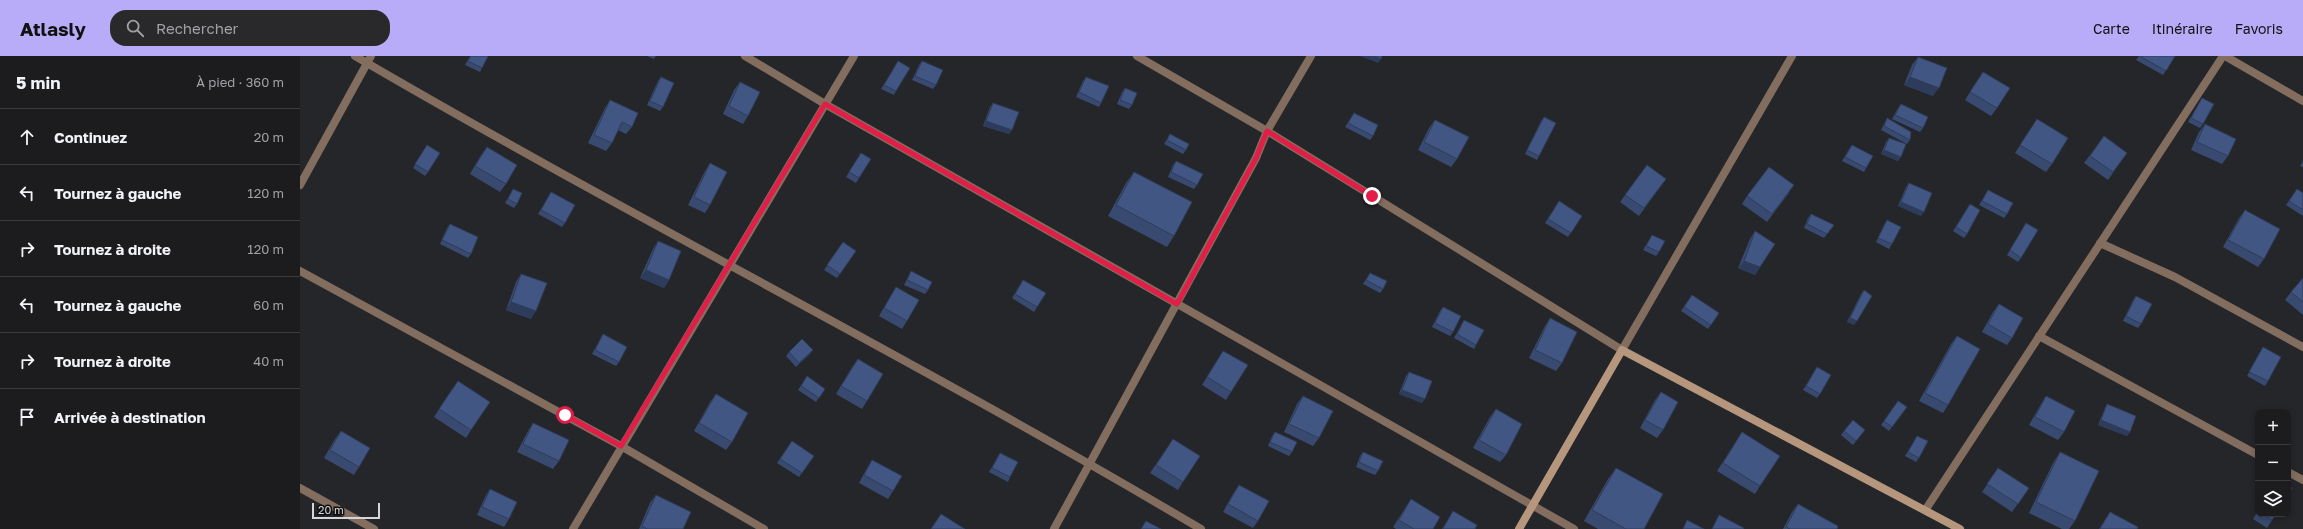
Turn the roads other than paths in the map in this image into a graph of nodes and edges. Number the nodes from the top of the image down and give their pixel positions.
1 (355, 56) edge
2 (745, 56) edge
3 (854, 56) edge
4 (1137, 56) edge
5 (1311, 56) edge
6 (1792, 56) edge
7 (2224, 56) edge
8 (369, 60) edge
9 (2303, 101) edge
10 (825, 104) junction
11 (1267, 131) junction
12 (300, 185) edge
13 (2100, 243) junction
14 (729, 265) junction
15 (300, 271) edge
16 (1177, 304) junction
17 (2039, 336) junction
18 (2303, 347) edge
19 (1622, 350) junction
20 (621, 446) junction
21 (2255, 453) edge
22 (1090, 463) junction
23 (2291, 474) edge
24 (2303, 480) edge
25 (300, 488) edge
26 (1532, 506) junction
27 (1926, 509) junction
28 (374, 529) edge
29 (573, 529) edge
30 (764, 529) edge
31 (1054, 529) edge
32 (1202, 529) edge
33 (1519, 529) edge
34 (1574, 529) edge
35 (1960, 529) edge

1 - 8 street
2 - 10 street
3 - 10 street
4 - 11 street
5 - 11 street
6 - 19 street
7 - 9 street
7 - 13 street
8 - 12 street
8 - 14 street
10 - 14 street
10 - 16 street
11 - 16 street
11 - 19 street
13 - 17 street
13 - 18 street
14 - 20 street
14 - 22 street
15 - 20 street
16 - 22 street
16 - 26 street
17 - 21 street
17 - 27 street
19 - 26 street
19 - 27 street
20 - 29 street
20 - 30 street
22 - 31 street
22 - 32 street
23 - 24 street
25 - 28 street
26 - 33 street
26 - 34 street
27 - 35 street

